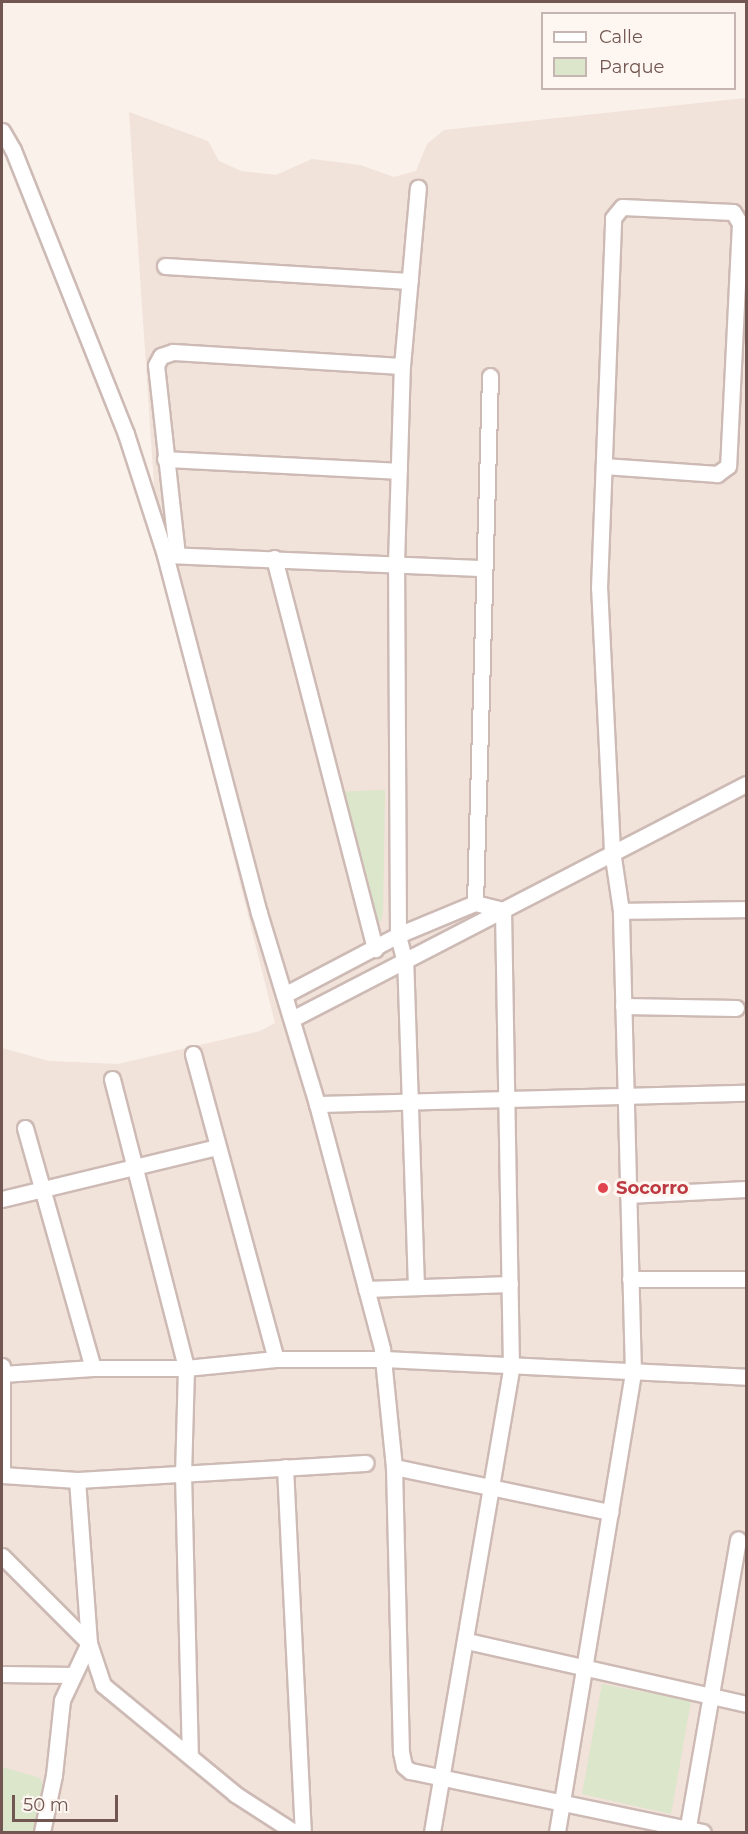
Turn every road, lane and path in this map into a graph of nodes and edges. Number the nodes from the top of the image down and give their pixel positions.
1 (2, 131) edge
2 (418, 188) dead end
3 (165, 266) dead end
4 (410, 282) junction
5 (402, 366) junction
6 (490, 376) dead end
7 (165, 459) junction
8 (604, 466) junction
9 (399, 471) junction
10 (171, 555) junction
11 (274, 558) junction
12 (396, 564) junction
13 (484, 568) junction
14 (747, 784) edge
15 (612, 850) junction
16 (475, 903) junction
17 (747, 909) edge
18 (503, 910) junction
19 (621, 911) junction
20 (398, 935) junction
21 (375, 949) junction
22 (405, 962) junction
23 (286, 994) junction
24 (623, 1006) junction
25 (736, 1008) dead end
26 (292, 1019) junction
27 (193, 1054) dead end
28 (112, 1079) dead end
29 (747, 1093) edge
30 (626, 1097) junction
31 (508, 1099) junction
32 (410, 1100) junction
33 (318, 1104) junction
34 (25, 1128) dead end
35 (217, 1147) junction
36 (132, 1166) junction
37 (747, 1189) edge
38 (46, 1190) junction
39 (628, 1195) junction
40 (2, 1199) edge
41 (630, 1279) junction
42 (744, 1279) dead end
43 (510, 1284) junction
44 (416, 1287) junction
45 (366, 1289) junction
46 (276, 1359) junction
47 (384, 1359) junction
48 (93, 1368) junction
49 (186, 1368) junction
50 (511, 1368) junction
51 (2, 1372) edge
52 (633, 1373) junction
53 (747, 1377) edge
54 (366, 1463) dead end
55 (285, 1467) junction
56 (394, 1467) junction
57 (183, 1473) junction
58 (2, 1475) edge
59 (77, 1480) junction
60 (492, 1487) junction
61 (610, 1512) junction
62 (738, 1539) dead end
63 (2, 1556) edge
64 (467, 1641) junction
65 (89, 1643) junction
66 (584, 1668) junction
67 (2, 1674) edge
68 (73, 1675) junction
69 (710, 1696) junction
70 (747, 1704) edge
71 (190, 1754) junction
72 (443, 1777) junction
73 (562, 1802) junction
74 (693, 1832) edge
75 (42, 1833) edge
76 (294, 1833) edge
77 (303, 1833) edge
78 (432, 1833) edge
79 (557, 1833) edge

1 - 10 street
2 - 4 street
3 - 4 street
4 - 5 street
5 - 7 street
5 - 9 street
6 - 13 street
7 - 9 street
7 - 10 street
8 - 8 street
8 - 15 street
9 - 12 street
10 - 11 street
10 - 23 street
11 - 12 street
11 - 21 street
12 - 13 street
12 - 20 street
13 - 16 street
14 - 15 street
15 - 18 street
15 - 19 street
16 - 18 street
16 - 20 street
17 - 19 street
18 - 22 street
18 - 31 street
19 - 24 street
20 - 21 street
20 - 22 street
21 - 23 street
22 - 26 street
22 - 32 street
23 - 26 street
24 - 25 street
24 - 30 street
26 - 33 street
27 - 35 street
28 - 36 street
29 - 30 street
30 - 31 street
30 - 39 street
31 - 32 street
31 - 43 street
32 - 33 street
32 - 44 street
33 - 45 street
34 - 38 street
35 - 36 street
35 - 46 street
36 - 38 street
36 - 49 street
37 - 39 street
38 - 40 street
38 - 48 street
39 - 41 street
41 - 42 street
41 - 52 street
43 - 44 street
43 - 50 street
44 - 45 street
45 - 47 street
46 - 47 street
46 - 49 street
47 - 50 street
47 - 56 street
48 - 49 street
48 - 51 street
49 - 57 street
50 - 52 street
50 - 60 street
51 - 58 street
52 - 53 street
52 - 61 street
54 - 55 street
55 - 57 street
55 - 77 street
56 - 60 street
56 - 72 street
57 - 59 street
57 - 71 street
58 - 59 street
59 - 65 street
60 - 61 street
60 - 64 street
61 - 66 street
62 - 69 street
63 - 65 street
64 - 66 street
64 - 72 street
65 - 68 street
65 - 71 street
66 - 69 street
66 - 73 street
67 - 68 street
68 - 75 street
69 - 70 street
69 - 74 street
71 - 76 street
72 - 73 street
72 - 78 street
73 - 74 street
73 - 79 street

